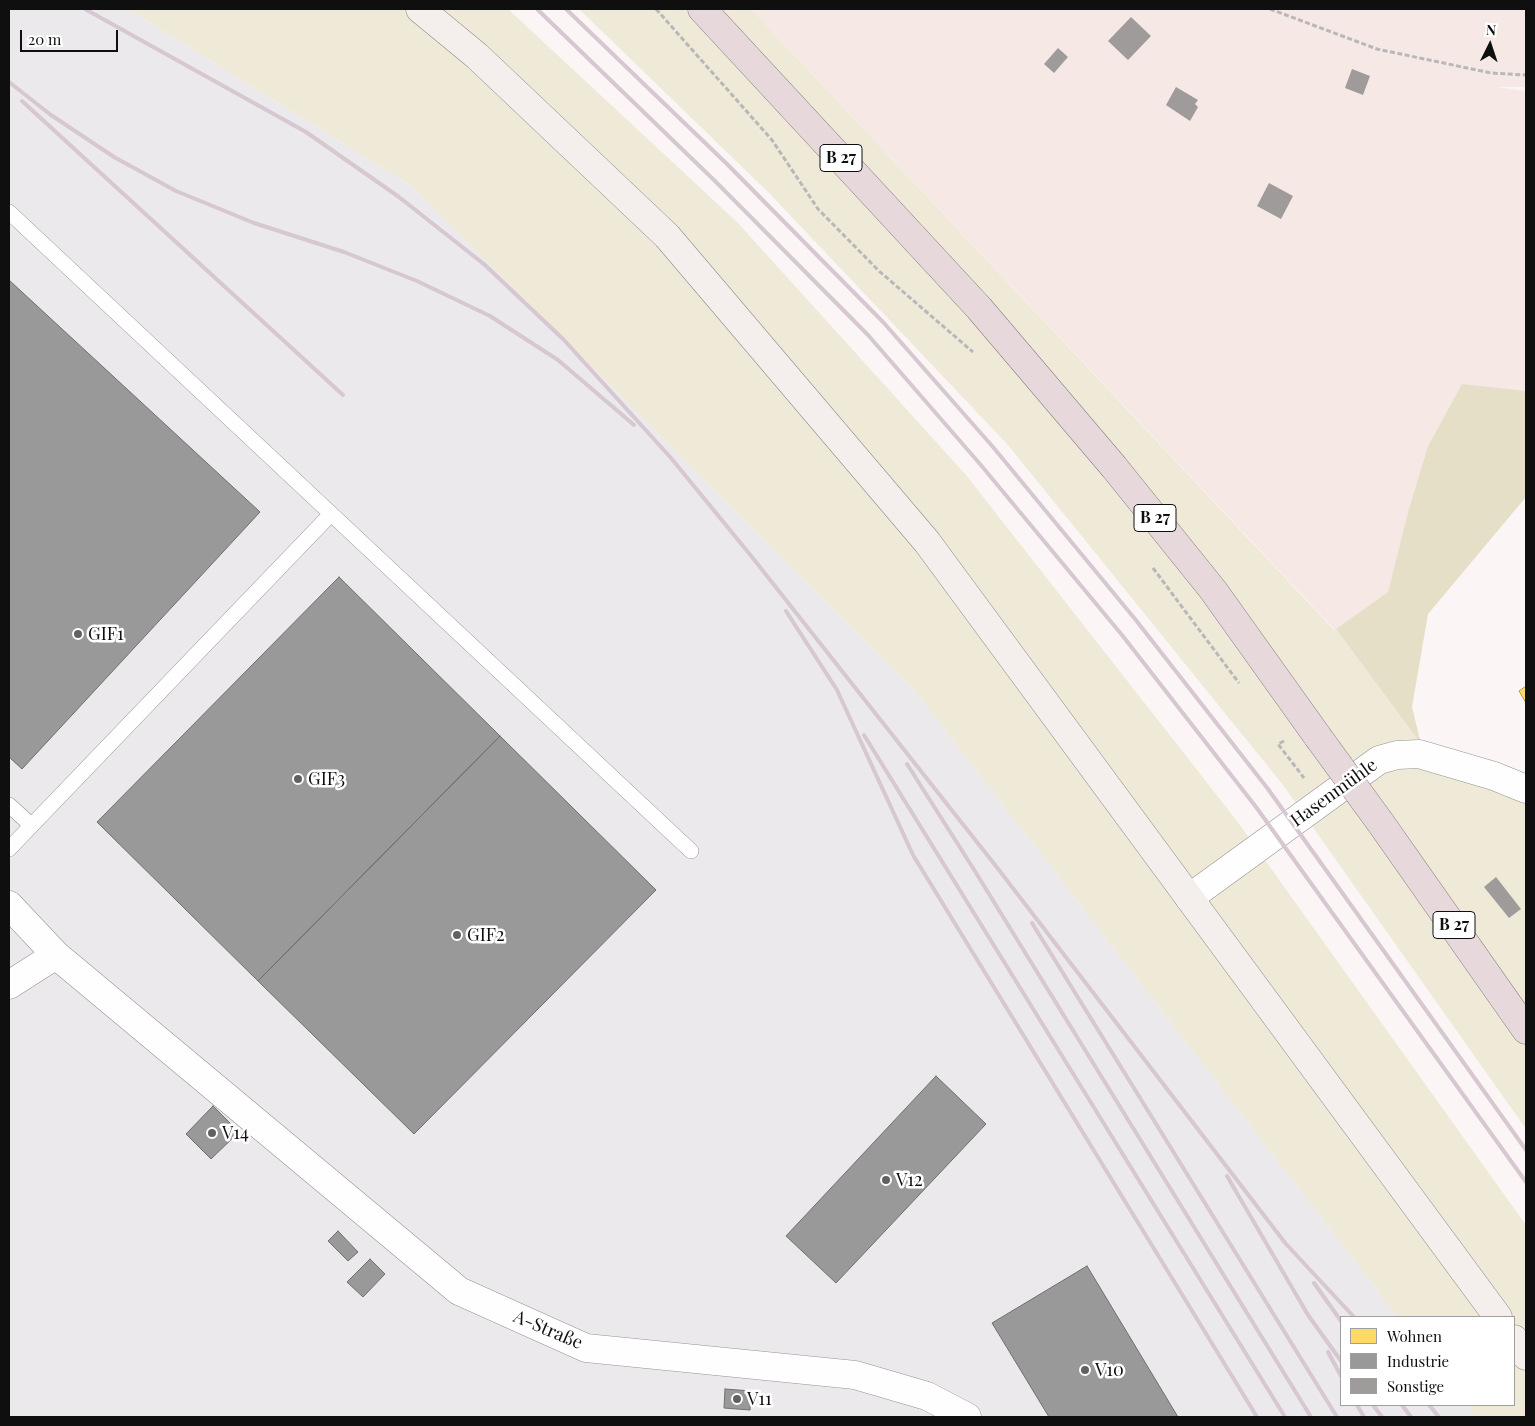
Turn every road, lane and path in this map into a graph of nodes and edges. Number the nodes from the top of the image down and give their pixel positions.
1 (420, 9) edge
2 (656, 9) edge
3 (702, 9) edge
4 (1270, 9) edge
5 (1526, 75) edge
6 (9, 212) edge
7 (980, 360) dead end
8 (330, 515) junction
9 (1147, 561) dead end
10 (1242, 688) dead end
11 (1279, 732) dead end
12 (1301, 774) dead end
13 (1526, 789) edge
14 (9, 805) edge
15 (31, 825) junction
16 (9, 849) edge
17 (691, 850) dead end
18 (1189, 898) junction
19 (9, 905) edge
20 (56, 955) junction
21 (9, 985) edge
22 (1526, 1030) edge
23 (1497, 1316) edge
24 (1515, 1340) edge
25 (1526, 1356) edge
26 (967, 1417) edge

1 - 18 main road
2 - 7 path
3 - 22 highway, B 27, bridge
4 - 5 path
6 - 8 lane
8 - 15 lane
8 - 17 lane
9 - 10 path
11 - 12 path
13 - 18 street, Hasenmühle
14 - 15 lane
15 - 16 lane
18 - 23 main road
19 - 20 street, A-Straße
20 - 21 street
20 - 26 street, A-Straße
24 - 25 main road

